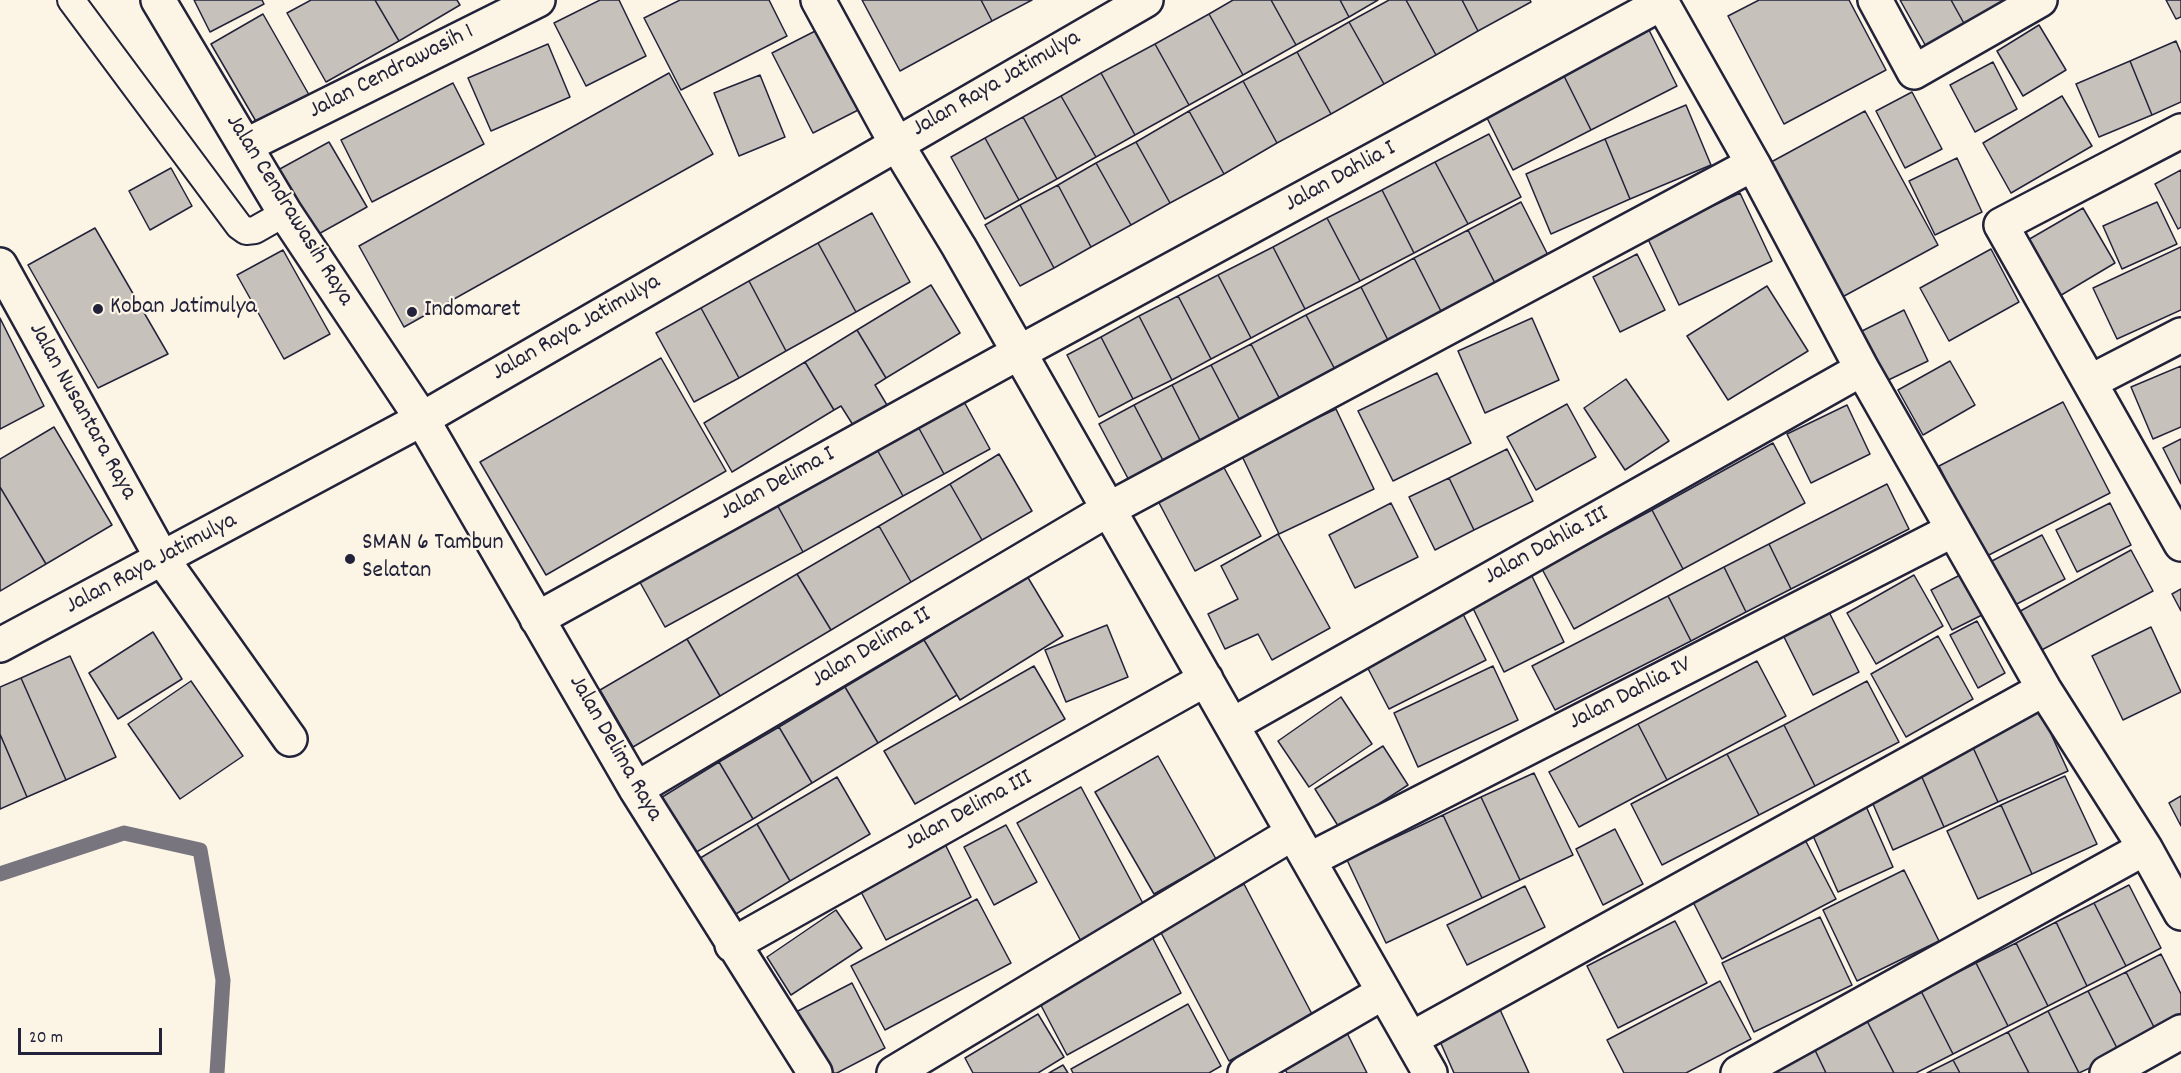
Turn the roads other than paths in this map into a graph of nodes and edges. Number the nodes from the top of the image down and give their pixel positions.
1 (71, 0) edge
2 (158, 0) edge
3 (538, 0) edge
4 (818, 0) edge
5 (1146, 0) edge
6 (1875, 0) edge
7 (2040, 0) edge
8 (2181, 131) edge
9 (896, 143) junction
10 (245, 147) junction
11 (1754, 164) junction
12 (285, 213) junction
13 (5, 283) edge
14 (2181, 335) edge
15 (1020, 353) junction
16 (1862, 369) junction
17 (2090, 382) junction
18 (422, 419) junction
19 (1109, 509) junction
20 (1953, 530) junction
21 (2178, 541) edge
22 (163, 560) junction
23 (537, 619) junction
24 (0, 645) edge
25 (1206, 679) junction
26 (2044, 689) junction
27 (1232, 725) junction
28 (290, 740) dead end
29 (636, 789) junction
30 (1293, 833) junction
31 (2145, 848) junction
32 (1309, 860) junction
33 (2181, 913) edge
34 (732, 945) junction
35 (1384, 992) junction
36 (2181, 1032) edge
37 (1411, 1039) junction
38 (815, 1073) edge
39 (894, 1073) edge
40 (1245, 1073) edge
41 (1430, 1073) edge
42 (1738, 1073) edge
43 (2107, 1073) edge

1 - 12 lane
2 - 10 street, Jalan Cendrawasih Raya
3 - 10 street, Jalan Cendrawasih 1
4 - 9 street
5 - 9 street, Jalan Raya Jatimulya
6 - 7 street
8 - 17 street
9 - 15 street
9 - 18 street, Jalan Raya Jatimulya
10 - 12 street, Jalan Cendrawasih Raya
11 - 15 street, Jalan Dahlia I
11 - 16 street
11 - 19 street, Jalan Delima II
12 - 18 street, Jalan Cendrawasih Raya
13 - 22 street, Jalan Nusantara Raya
14 - 17 street
15 - 19 street
15 - 23 street, Jalan Delima I
16 - 20 street
16 - 27 street, Jalan Dahlia III
17 - 21 street
18 - 22 street, Jalan Raya Jatimulya
18 - 23 street, Jalan Delima Raya
19 - 25 street
19 - 29 street, Jalan Delima II
20 - 26 street
20 - 32 street, Jalan Dahlia IV
22 - 24 street, Jalan Raya Jatimulya
22 - 28 street, Jalan Nusantara Raya
23 - 29 street, Jalan Delima Raya
25 - 27 street
25 - 34 street, Jalan Delima III
26 - 31 street
26 - 37 street
27 - 30 street
29 - 34 street, Jalan Delima Raya
30 - 32 street
30 - 39 street
31 - 33 street
31 - 42 street
32 - 35 street
34 - 38 street, Jalan Delima Raya
35 - 37 street
35 - 40 street
36 - 43 street
37 - 41 street

